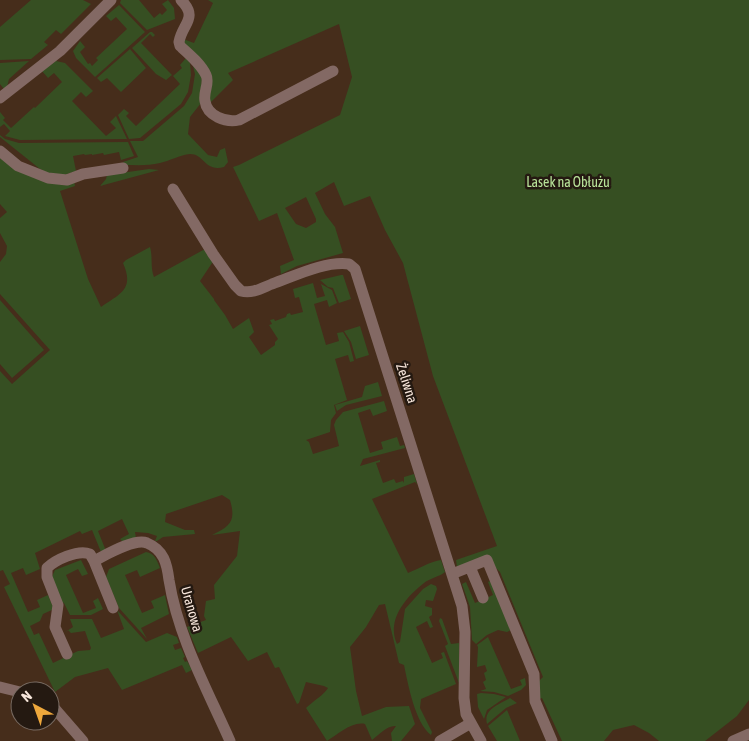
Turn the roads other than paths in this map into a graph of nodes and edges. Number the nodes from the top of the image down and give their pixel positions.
1 (111, 0) edge
2 (181, 0) edge
3 (333, 71) dead end
4 (0, 98) edge
5 (0, 151) edge
6 (123, 168) dead end
7 (173, 189) dead end
8 (94, 561) junction
9 (470, 567) junction
10 (452, 574) junction
11 (483, 598) dead end
12 (113, 608) dead end
13 (67, 654) dead end
14 (60, 715) edge
15 (471, 723) junction
16 (749, 734) edge
17 (83, 741) edge
18 (230, 741) edge
19 (440, 741) edge
20 (481, 741) edge
21 (552, 741) edge
22 (733, 741) edge

1 - 4 street
2 - 3 street
5 - 6 street
7 - 10 street, Żeliwna
8 - 12 street
8 - 13 street
8 - 18 street, Uranowa
9 - 10 street
9 - 11 street
9 - 21 street
10 - 15 street, Żeliwna
14 - 17 street
15 - 19 street
15 - 20 street, Żeliwna
16 - 22 street

